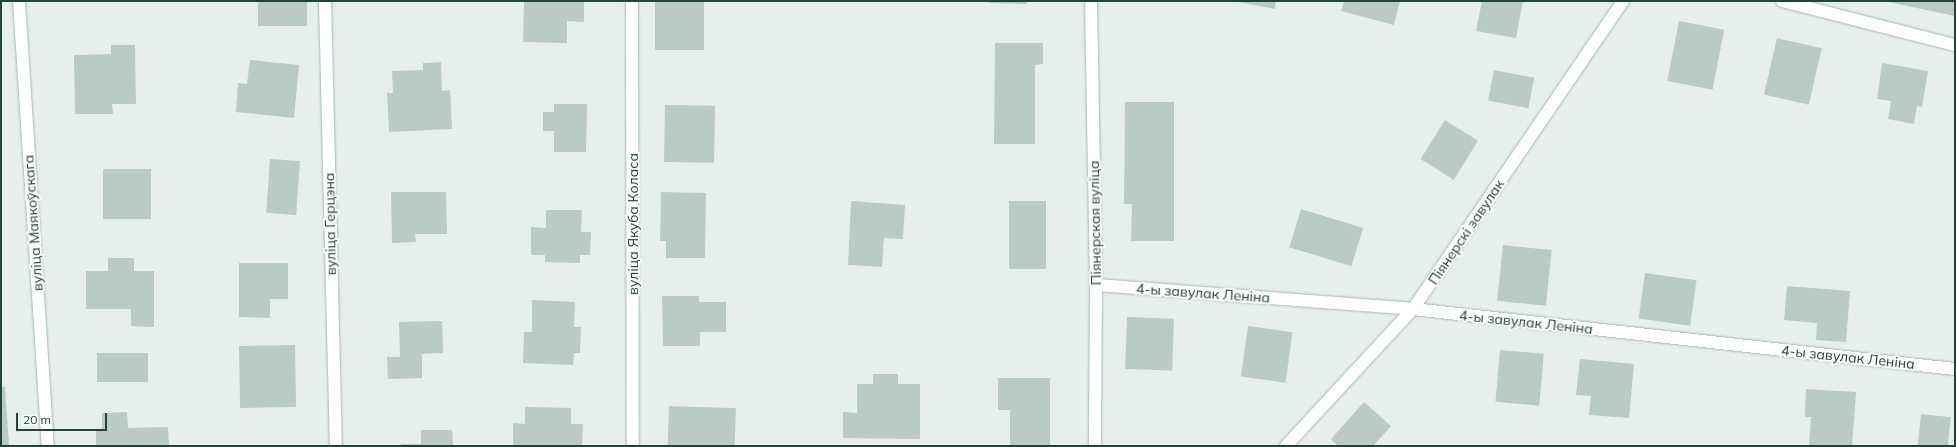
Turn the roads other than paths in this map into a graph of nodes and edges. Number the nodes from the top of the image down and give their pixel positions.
1 (19, 1) edge
2 (325, 1) edge
3 (632, 1) edge
4 (1090, 1) edge
5 (1623, 1) edge
6 (1782, 1) edge
7 (1955, 45) edge
8 (1096, 285) junction
9 (1413, 309) junction
10 (1955, 369) edge
11 (48, 446) edge
12 (336, 446) edge
13 (633, 446) edge
14 (1095, 446) edge
15 (1286, 446) edge

1 - 11 street, вуліца Маякоўскага
2 - 12 street, вуліца Герцэна
3 - 13 street, вуліца Якуба Коласа
4 - 8 street, Піянерская вуліца
5 - 9 street, Піянерскі завулак
6 - 7 street
8 - 9 street, 4-ы завулак Леніна
8 - 14 street, Піянерская вуліца
9 - 10 street, 4-ы завулак Леніна
9 - 15 street, Піянерскі завулак

